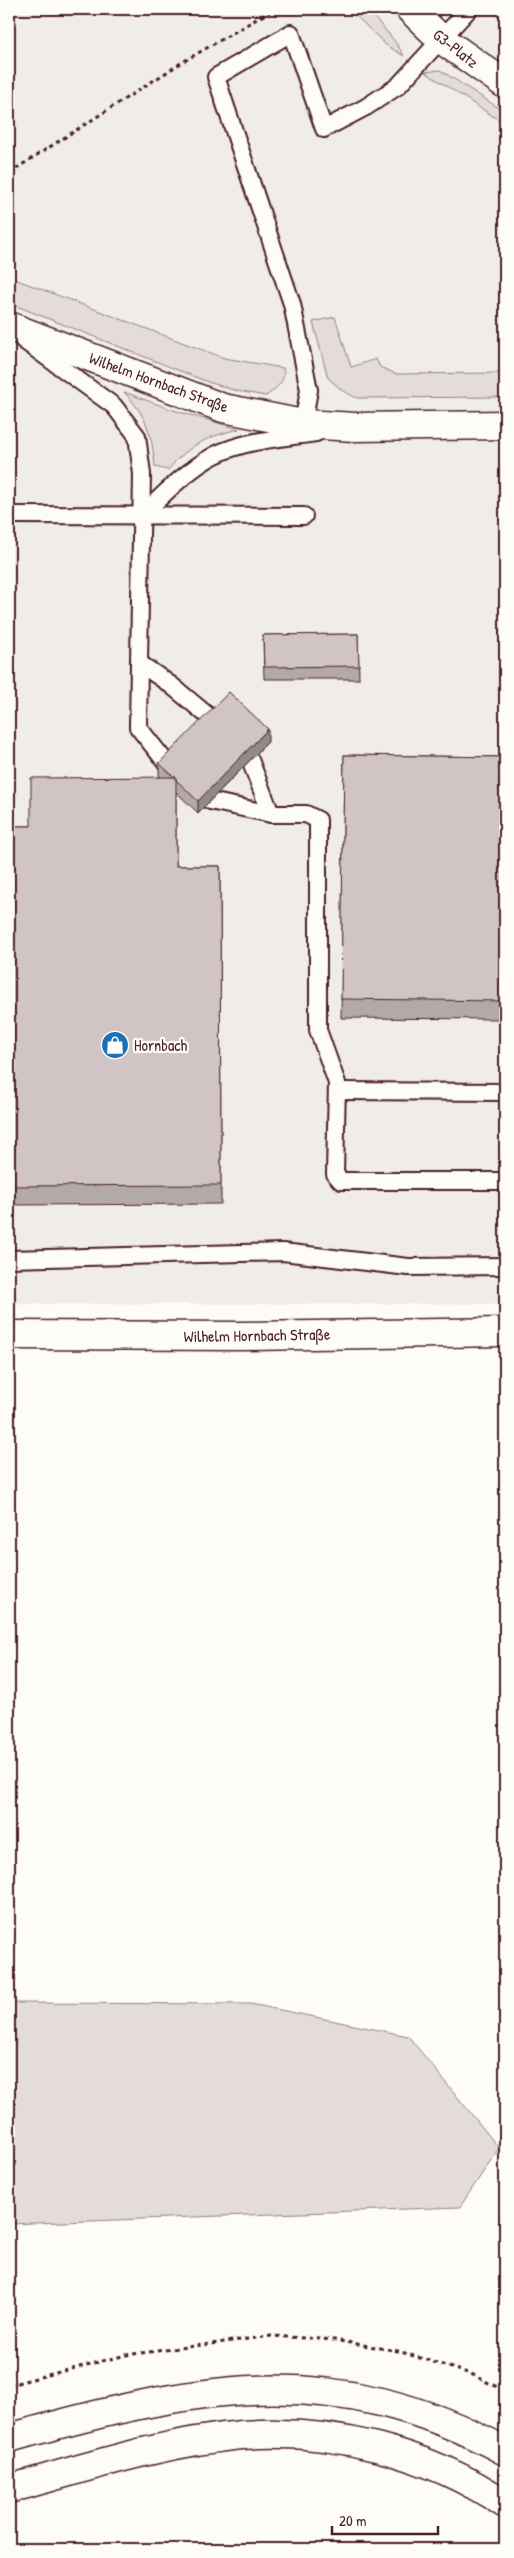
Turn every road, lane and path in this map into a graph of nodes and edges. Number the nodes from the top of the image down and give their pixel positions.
1 (274, 9) edge
2 (410, 9) edge
3 (469, 9) edge
4 (441, 39) junction
5 (505, 84) edge
6 (9, 172) edge
7 (9, 326) edge
8 (9, 330) edge
9 (303, 424) junction
10 (355, 427) junction
11 (501, 427) edge
12 (9, 515) edge
13 (141, 516) junction
14 (304, 516) dead end
15 (139, 663) junction
16 (213, 720) edge
17 (250, 760) edge
18 (168, 766) edge
19 (210, 801) edge
20 (271, 814) junction
21 (337, 1091) junction
22 (505, 1092) edge
23 (505, 1182) edge
24 (9, 1259) edge
25 (505, 1266) edge
26 (505, 1332) edge
27 (9, 1335) edge
28 (9, 2438) edge
29 (505, 2451) edge
30 (9, 2488) edge
31 (505, 2504) edge

1 - 6 path
2 - 4 main road, G3-Platz
3 - 4 lane
4 - 5 main road, G3-Platz
4 - 9 lane
7 - 9 main road, Wilhelm Hornbach Straße
8 - 13 lane
9 - 10 main road, Wilhelm Hornbach Straße
10 - 11 main road, Wilhelm Hornbach Straße
10 - 13 lane
12 - 13 lane
13 - 14 lane
13 - 15 lane
15 - 16 lane
15 - 18 lane
17 - 20 lane
19 - 20 lane
20 - 21 lane
21 - 22 lane
21 - 23 lane
24 - 25 lane
26 - 27 main road, Wilhelm Hornbach Straße
28 - 29 main road
30 - 31 main road

